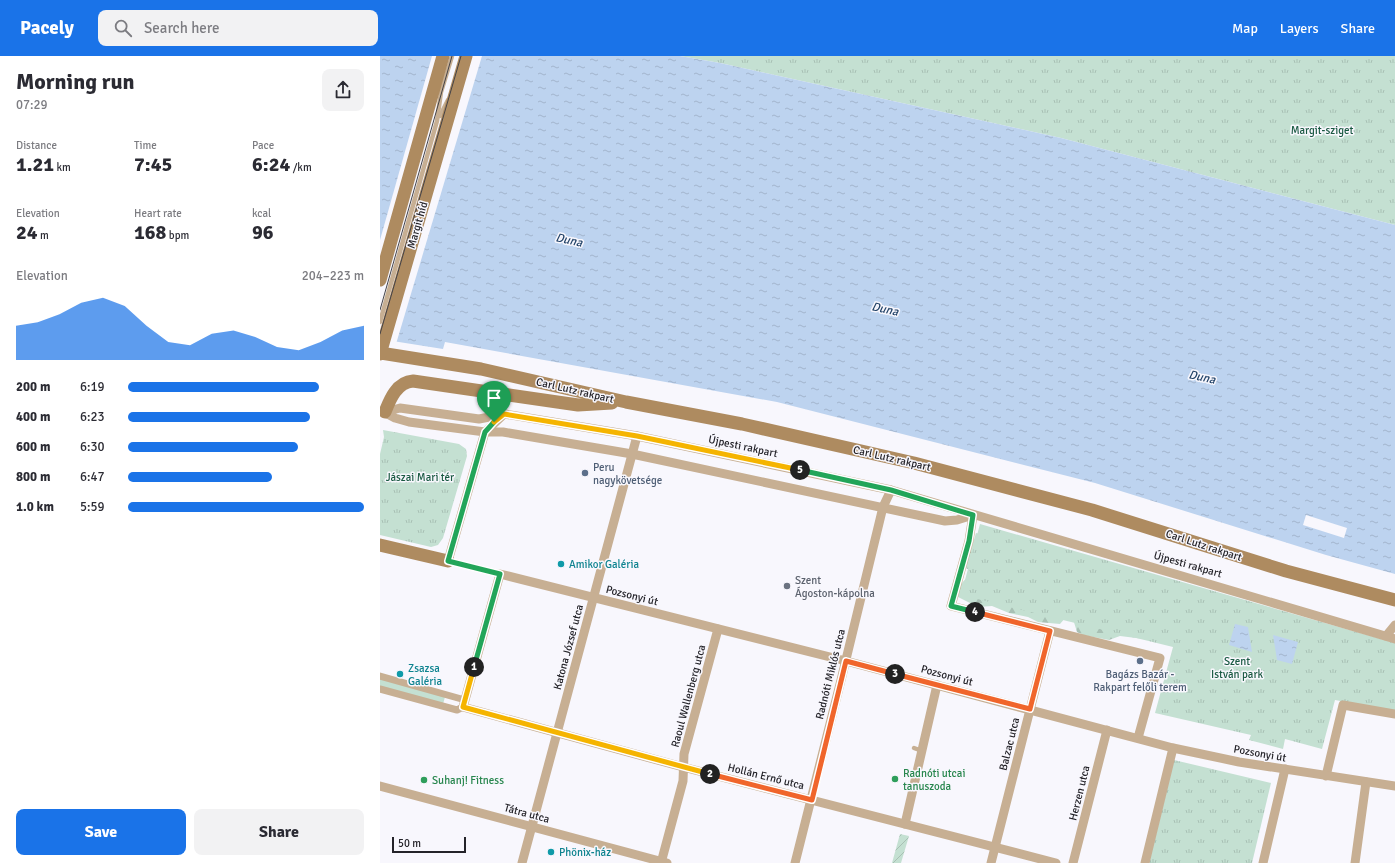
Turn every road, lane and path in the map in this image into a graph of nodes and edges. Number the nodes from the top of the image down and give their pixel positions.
1 (443, 56) edge
2 (452, 56) edge
3 (461, 56) edge
4 (466, 56) edge
5 (454, 96) junction
6 (437, 122) junction
7 (380, 280) edge
8 (380, 322) edge
9 (380, 353) edge
10 (626, 402) junction
11 (383, 411) edge
12 (504, 414) junction
13 (485, 432) junction
14 (637, 436) junction
15 (632, 454) junction
16 (891, 490) junction
17 (882, 507) junction
18 (973, 515) junction
19 (380, 545) edge
20 (448, 561) junction
21 (500, 574) junction
22 (593, 598) junction
23 (1395, 600) edge
24 (1395, 625) edge
25 (718, 629) junction
26 (1050, 631) junction
27 (1386, 636) junction
28 (1395, 639) edge
29 (846, 661) junction
30 (380, 676) edge
31 (937, 685) junction
32 (380, 689) edge
33 (464, 703) junction
34 (1030, 709) junction
35 (1395, 714) edge
36 (1107, 730) junction
37 (557, 733) junction
38 (1138, 738) junction
39 (1173, 748) junction
40 (684, 767) junction
41 (1285, 769) junction
42 (1326, 776) junction
43 (1366, 782) junction
44 (380, 786) edge
45 (1395, 786) edge
46 (812, 800) junction
47 (905, 824) junction
48 (532, 826) junction
49 (996, 847) junction
50 (522, 863) edge
51 (663, 863) edge
52 (795, 863) edge
53 (991, 863) edge
54 (1056, 863) edge
55 (1073, 863) edge
56 (1145, 863) edge
57 (1263, 863) edge
58 (1356, 863) edge

1 - 7 main road, Margit híd
2 - 6 lane, Margit híd
3 - 6 lane, Margit híd
4 - 5 main road, Margit híd
5 - 6 lane, Margit híd
5 - 9 main road, Margit híd
6 - 8 lane, Margit híd
9 - 10 main road, Carl Lutz rakpart
10 - 11 main road
10 - 23 main road, Carl Lutz rakpart
11 - 12 street
11 - 13 street
12 - 13 street
12 - 14 street, Újpesti rakpart
13 - 15 street
13 - 20 street
14 - 15 street, Katona József utca
14 - 16 street, Újpesti rakpart
15 - 17 street
15 - 22 street, Katona József utca
16 - 17 street, Radnóti Miklós utca
16 - 18 street, Újpesti rakpart
17 - 18 street
17 - 29 street, Radnóti Miklós utca
18 - 26 street
18 - 27 street, Újpesti rakpart
19 - 20 main road
20 - 21 street, Pozsonyi út
21 - 22 street, Pozsonyi út
21 - 33 street
22 - 25 street, Pozsonyi út
22 - 37 street, Katona József utca
24 - 27 street
25 - 29 street, Pozsonyi út
25 - 40 street, Raoul Wallenberg utca
26 - 34 street, Balzac utca
26 - 38 street
27 - 28 street, Újpesti rakpart
29 - 31 street, Pozsonyi út
29 - 46 street, Radnóti Miklós utca
30 - 33 street, Hollán Ernő utca
31 - 34 street, Pozsonyi út
31 - 47 street
32 - 33 street, Hollán Ernő utca
33 - 37 street, Hollán Ernő utca
34 - 36 street, Pozsonyi út
34 - 49 street, Balzac utca
35 - 42 street
36 - 38 street, Pozsonyi út
36 - 55 street, Herzen utca
37 - 40 street, Hollán Ernő utca
37 - 48 street, Katona József utca
38 - 39 street, Pozsonyi út
39 - 41 street, Pozsonyi út
39 - 56 street
40 - 46 street, Hollán Ernő utca
40 - 51 street, Raoul Wallenberg utca
41 - 42 street, Pozsonyi út
41 - 57 street
42 - 43 street, Pozsonyi út
43 - 45 street, Pozsonyi út
43 - 58 street
44 - 48 street, Tátra utca
46 - 47 street, Hollán Ernő utca
46 - 52 street, Radnóti Miklós utca
47 - 49 street, Hollán Ernő utca
48 - 50 street, Katona József utca
48 - 51 street, Tátra utca
49 - 53 street, Balzac utca
49 - 54 street, Hollán Ernő utca

